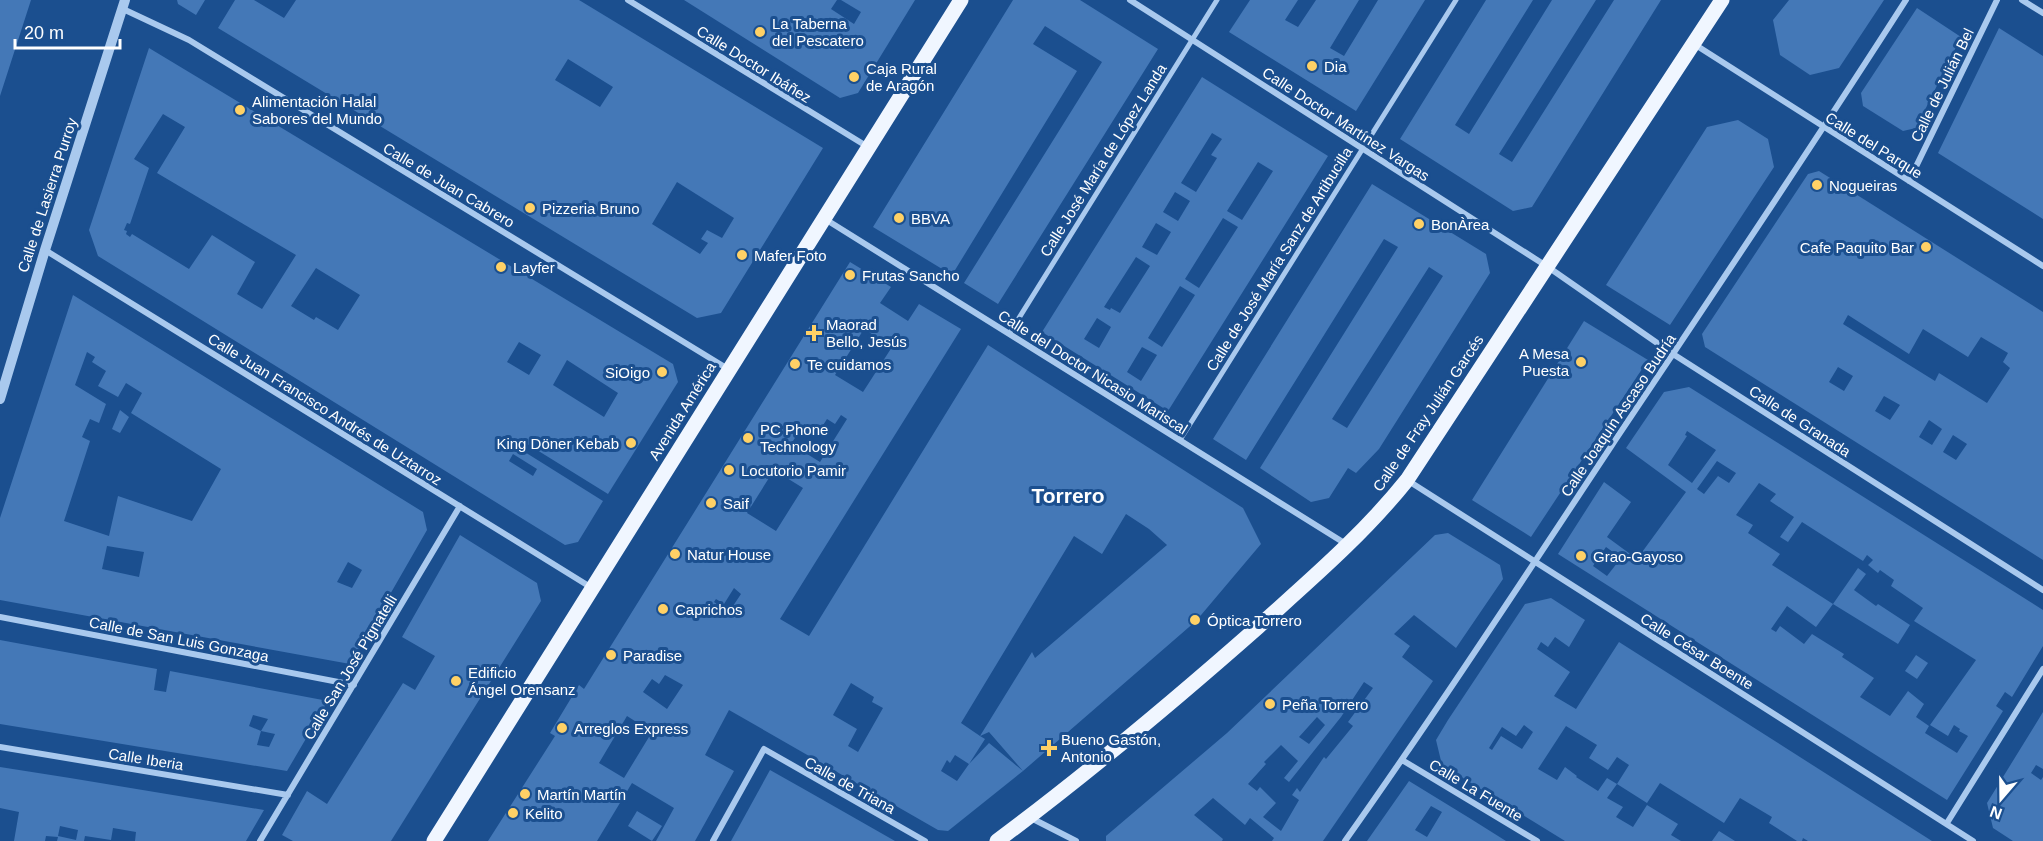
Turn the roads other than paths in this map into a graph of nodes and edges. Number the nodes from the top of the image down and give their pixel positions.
1 (628, 0) edge
2 (961, 0) edge
3 (1130, 0) edge
4 (1217, 0) edge
5 (1456, 0) edge
6 (1722, 0) edge
7 (1906, 0) edge
8 (1997, 0) edge
9 (2022, 0) edge
10 (124, 4) edge
11 (2043, 14) edge
12 (1192, 39) junction
13 (1693, 43) junction
14 (1824, 127) junction
15 (868, 147) junction
16 (1362, 149) junction
17 (1909, 181) junction
18 (824, 219) junction
19 (45, 250) junction
20 (2043, 266) edge
21 (1548, 267) junction
22 (1009, 334) junction
23 (1673, 354) junction
24 (729, 370) junction
25 (0, 399) edge
26 (1180, 440) junction
27 (1407, 480) junction
28 (460, 506) junction
29 (1349, 546) junction
30 (1534, 562) junction
31 (593, 588) junction
32 (2043, 590) edge
33 (0, 617) edge
34 (2043, 669) edge
35 (354, 684) junction
36 (0, 747) edge
37 (1402, 760) junction
38 (288, 795) junction
39 (1029, 817) junction
40 (1947, 824) junction
41 (260, 841) edge
42 (434, 841) edge
43 (713, 841) edge
44 (925, 841) edge
45 (997, 841) edge
46 (1076, 841) edge
47 (1345, 841) edge
48 (1537, 841) edge
49 (1973, 841) edge

1 - 15 street, Calle Doctor Ibáñez
2 - 15 main road, Avenida América
3 - 12 street, Calle Doctor Martínez Vargas
4 - 12 street, Calle José María de López Landa
5 - 16 street, Calle de José María Sanz de Artibucilla
6 - 13 main road, Calle de Fray Julián Garcés
7 - 14 street, Calle Joaquín Ascaso Budría
8 - 17 street, Calle de Julián Bel
9 - 11 street
10 - 19 street, Calle de Lasierra Purroy
10 - 24 street, Calle de Juan Cabrero
12 - 16 street, Calle Doctor Martínez Vargas
12 - 22 street, Calle José María de López Landa
13 - 14 street, Calle del Parque
13 - 21 main road, Calle de Fray Julián Garcés
14 - 17 street, Calle del Parque
14 - 23 street, Calle Joaquín Ascaso Budría
15 - 18 main road, Avenida América
16 - 21 street, Calle Doctor Martínez Vargas
16 - 26 street, Calle de José María Sanz de Artibucilla
17 - 20 street, Calle del Parque
18 - 22 street, Calle del Doctor Nicasio Mariscal
18 - 24 main road, Avenida América
19 - 25 street, Calle de Lasierra Purroy
19 - 28 street, Calle Juan Francisco Andrés de Uztarroz
21 - 23 street, Calle de Granada
21 - 27 main road, Calle de Fray Julián Garcés
22 - 26 street, Calle del Doctor Nicasio Mariscal
23 - 30 street, Calle Joaquín Ascaso Budría
23 - 32 street, Calle de Granada
24 - 31 main road, Avenida América
26 - 29 street, Calle del Doctor Nicasio Mariscal
27 - 29 main road, Calle de Fray Julián Garcés
27 - 30 street, Calle César Boente
28 - 31 street, Calle Juan Francisco Andrés de Uztarroz
28 - 35 street, Calle San José Pignatelli
29 - 39 main road, Calle de Fray Julián Garcés
30 - 37 street, Calle Joaquín Ascaso Budría
30 - 40 street, Calle César Boente
31 - 42 main road, Avenida América
33 - 35 street, Calle de San Luis Gonzaga
34 - 40 street
35 - 38 street, Calle San José Pignatelli
36 - 38 street, Calle Iberia
37 - 47 street, Calle Joaquín Ascaso Budría
37 - 48 street, Calle La Fuente
38 - 41 street, Calle San José Pignatelli
39 - 45 main road, Calle de Fray Julián Garcés
39 - 46 street
40 - 49 street, Calle César Boente
43 - 44 street, Calle de Triana

